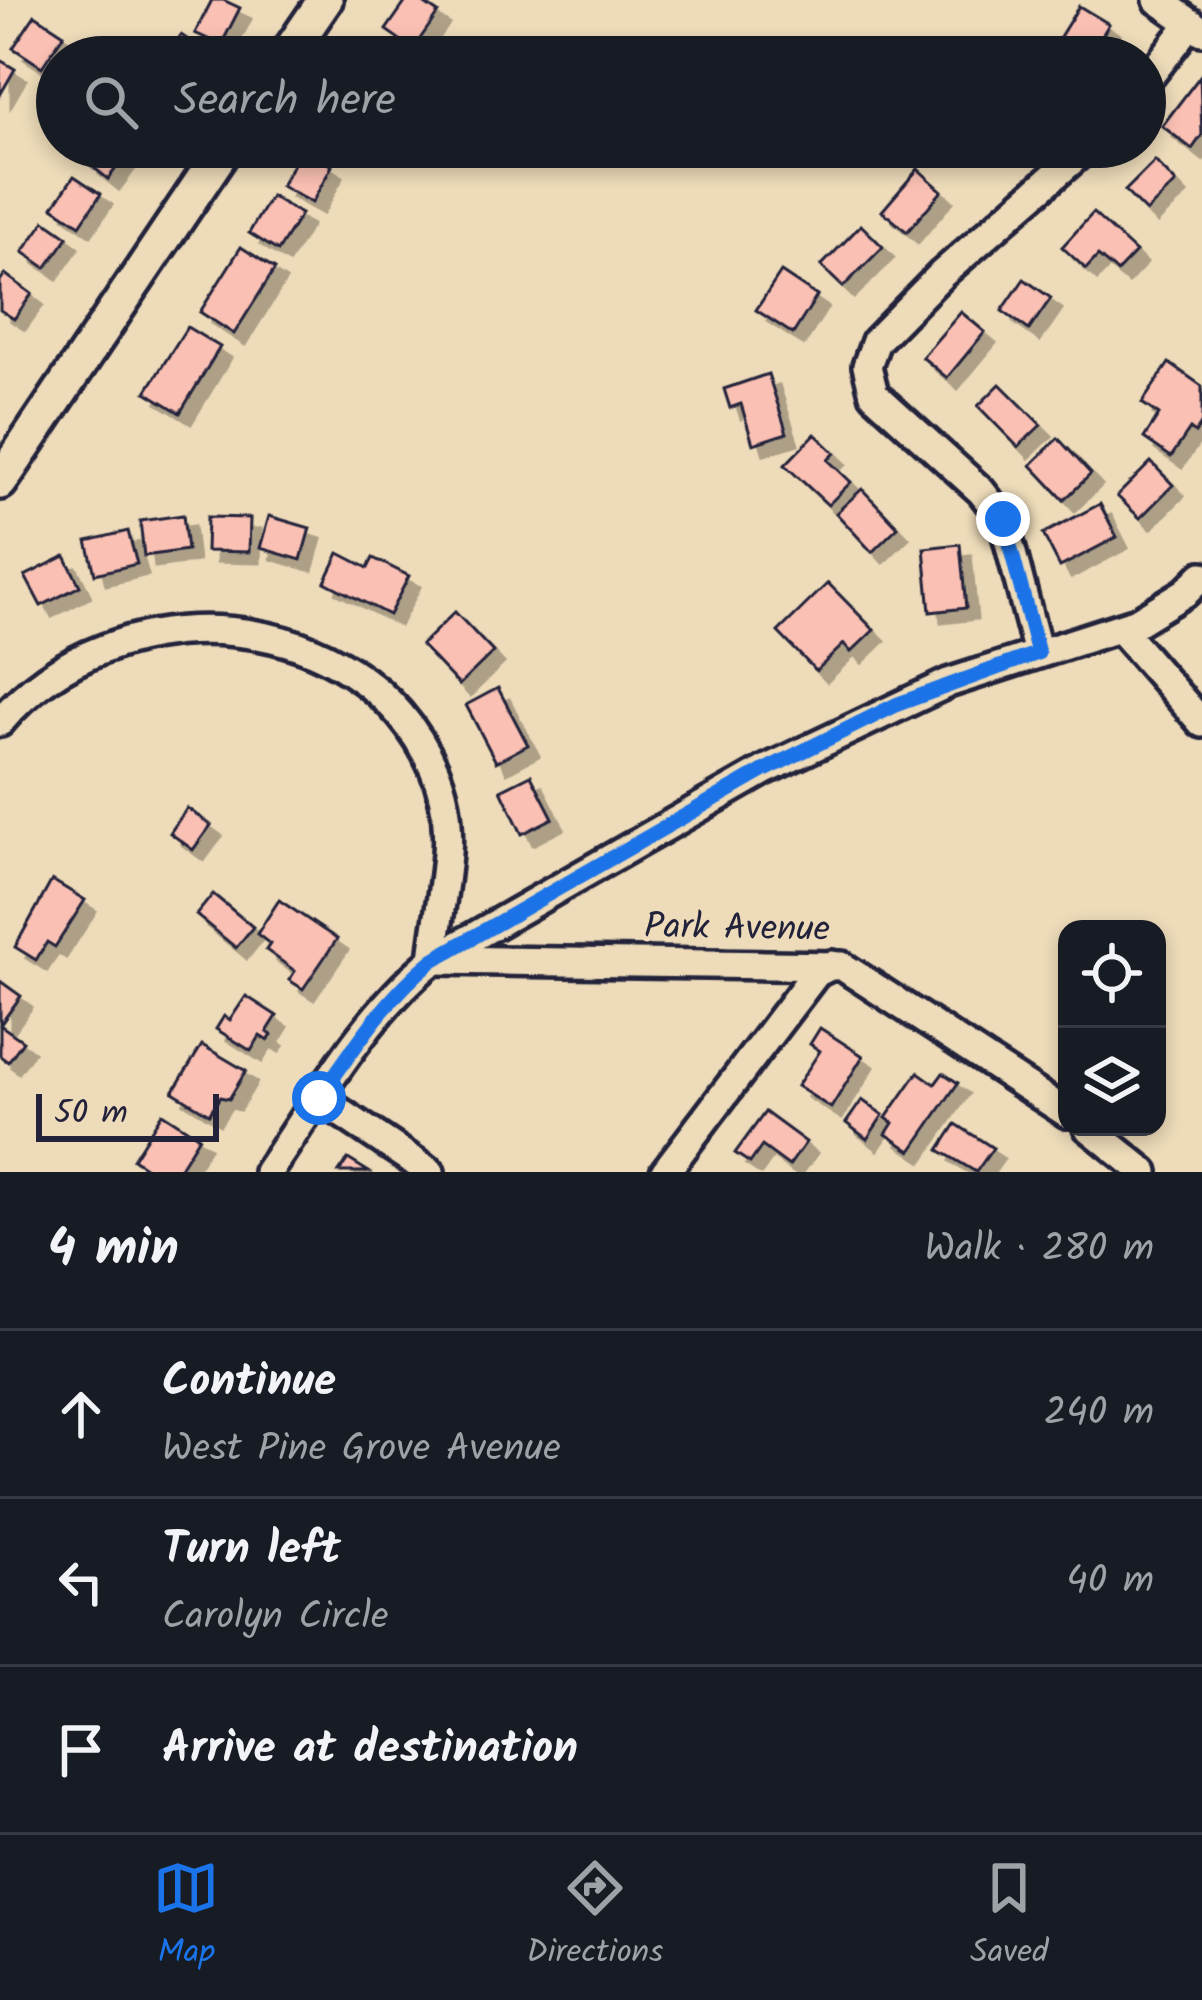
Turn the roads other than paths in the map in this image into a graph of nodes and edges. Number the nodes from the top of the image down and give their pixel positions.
1 (325, 0) edge
2 (1158, 0) edge
3 (1197, 27) edge
4 (300, 36) edge
5 (1166, 60) edge
6 (210, 168) edge
7 (1063, 168) edge
8 (10, 449) edge
9 (0, 482) edge
10 (1202, 576) edge
11 (1120, 629) junction
12 (1038, 653) junction
13 (0, 722) edge
14 (1202, 723) edge
15 (433, 960) junction
16 (832, 965) junction
17 (319, 1098) junction
18 (1058, 1107) edge
19 (1099, 1136) edge
20 (268, 1172) edge
21 (430, 1172) edge
22 (665, 1172) edge
23 (1144, 1172) edge

1 - 4 street
2 - 3 street
3 - 5 street
6 - 8 street
7 - 12 street
8 - 9 street
10 - 11 street
11 - 12 street
11 - 14 street
12 - 15 street
13 - 15 street
15 - 16 street, Park Avenue
15 - 17 street
16 - 18 street, Park Avenue
16 - 22 street
17 - 20 street
17 - 21 street
19 - 23 street

